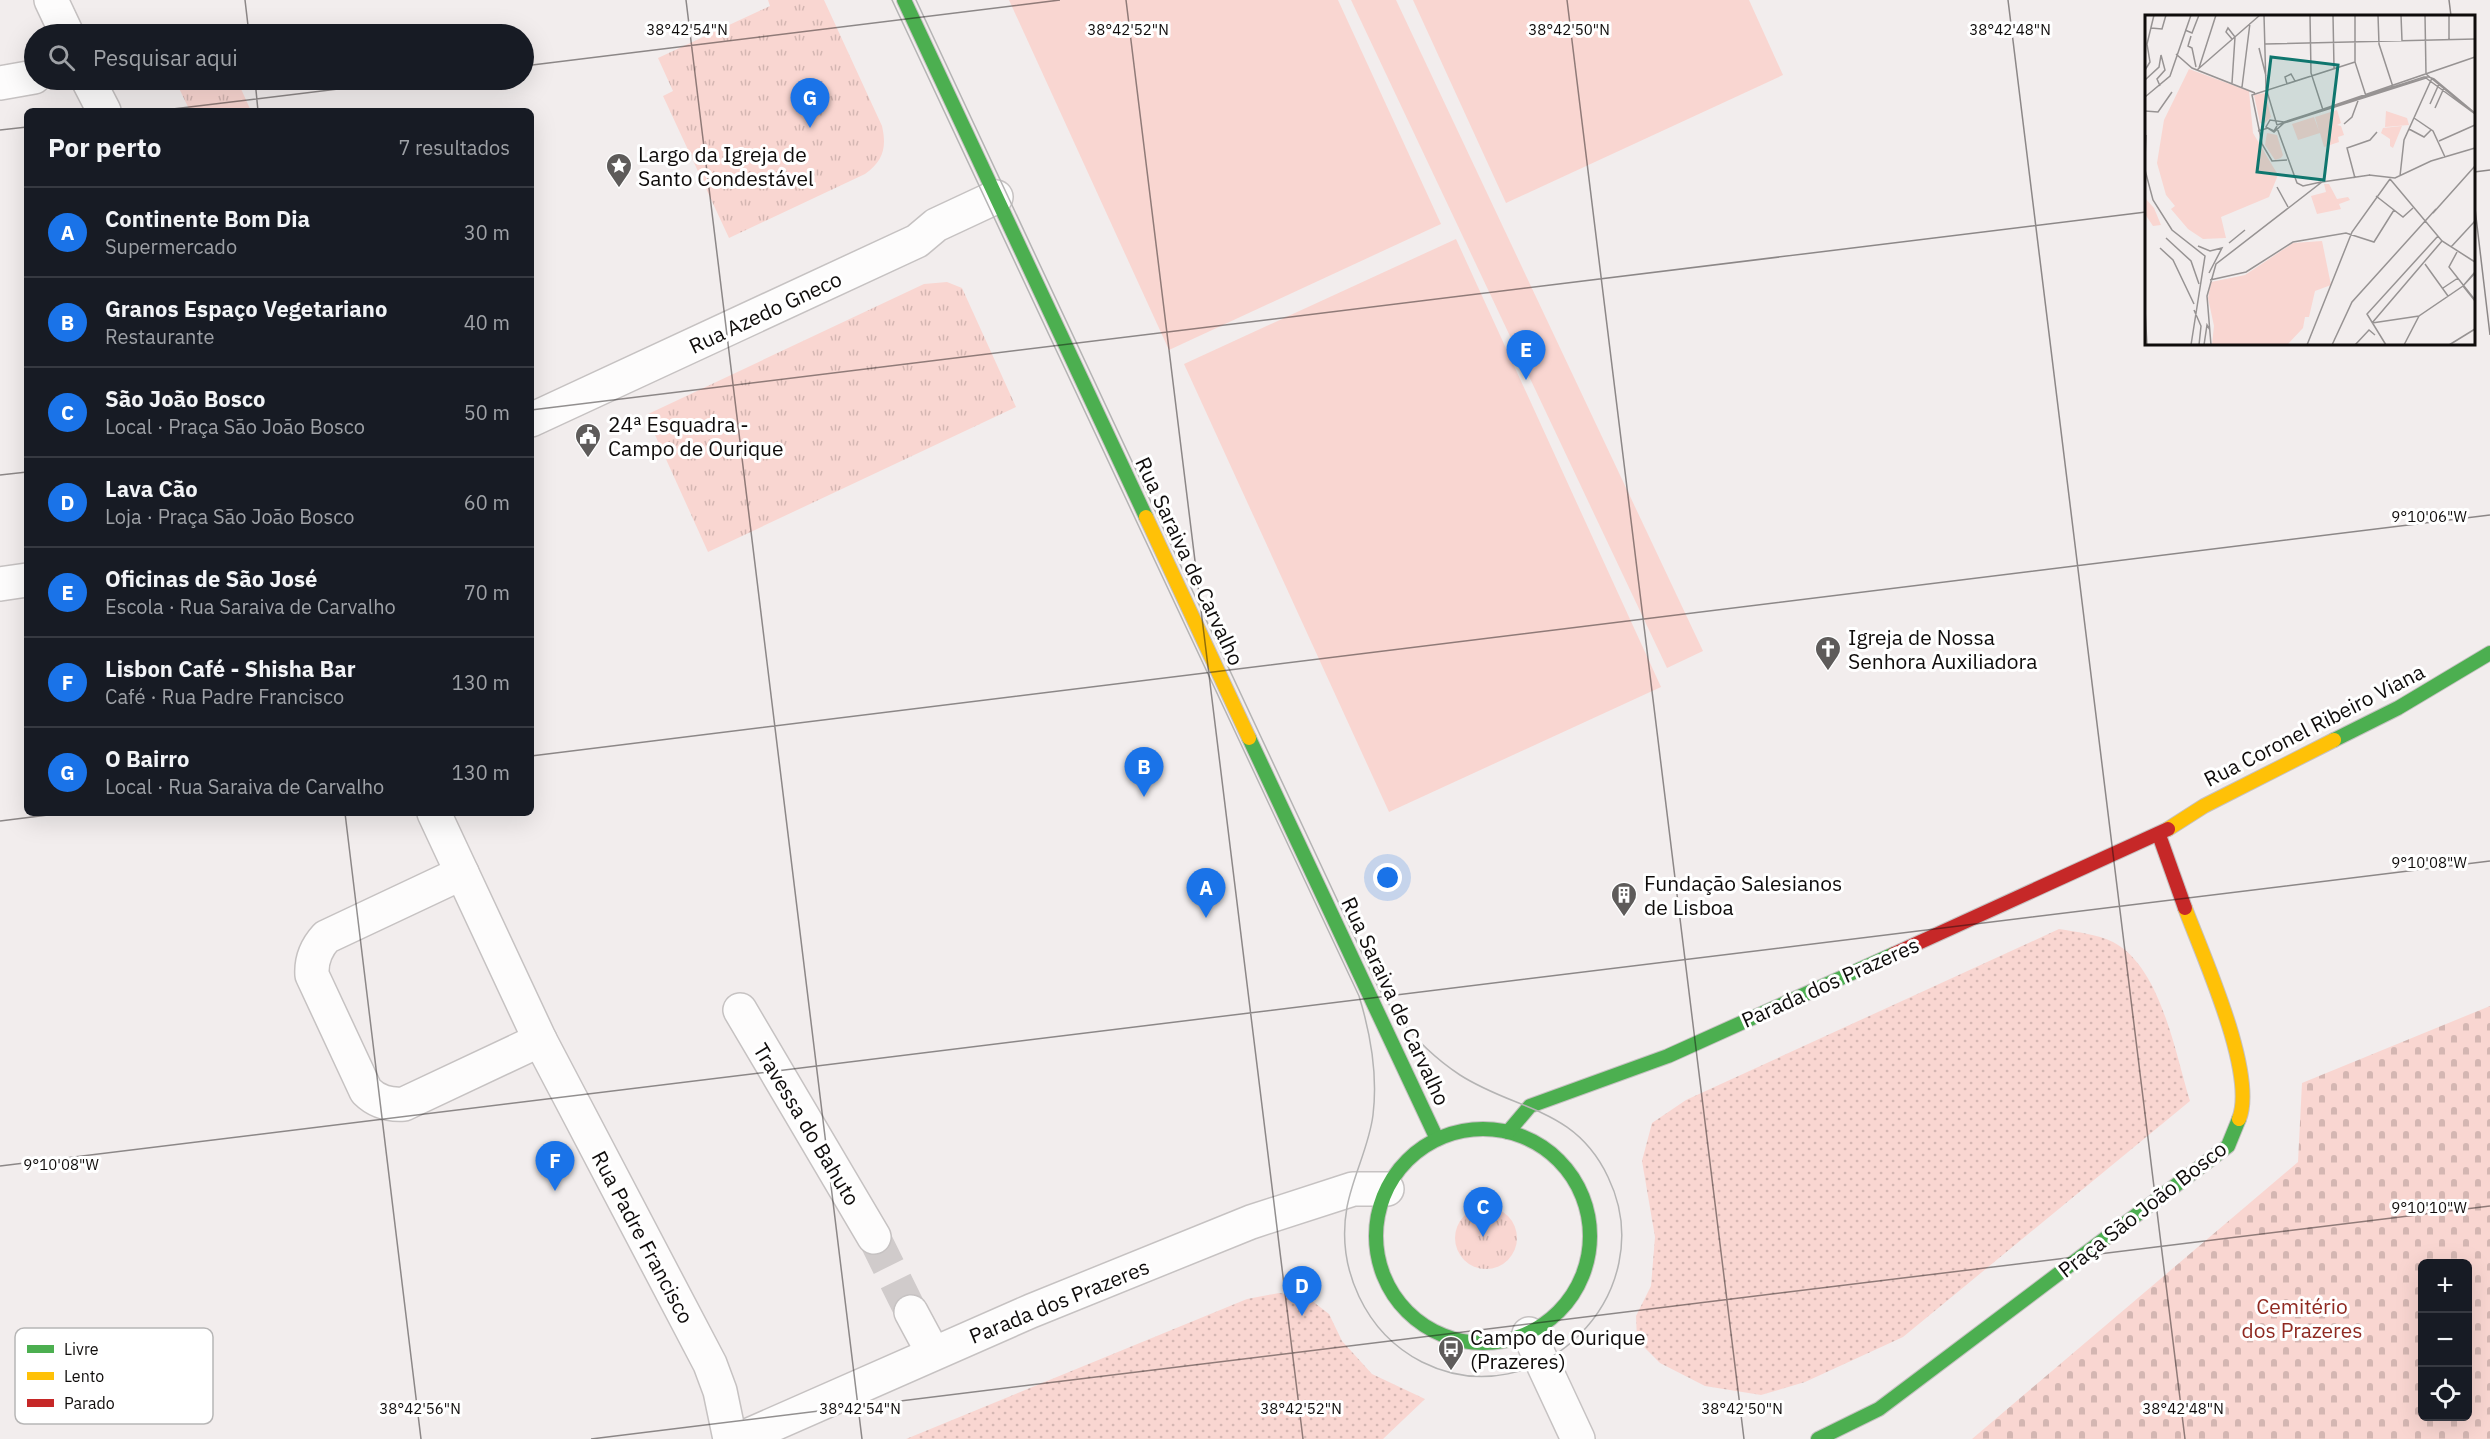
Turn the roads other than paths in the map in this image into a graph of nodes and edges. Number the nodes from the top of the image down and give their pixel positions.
1 (51, 0) edge
2 (904, 0) edge
3 (62, 24) edge
4 (24, 79) edge
5 (0, 83) edge
6 (93, 90) edge
7 (102, 108) edge
8 (996, 197) junction
9 (534, 419) edge
10 (24, 580) edge
11 (0, 584) edge
12 (2490, 653) edge
13 (435, 816) edge
14 (2158, 835) junction
15 (462, 873) junction
16 (740, 1010) dead end
17 (540, 1040) junction
18 (1508, 1132) junction
19 (1437, 1139) junction
20 (1387, 1189) junction
21 (874, 1237) tunnel mouth
22 (911, 1312) tunnel mouth
23 (1528, 1334) junction
24 (933, 1353) junction
25 (730, 1439) edge
26 (740, 1439) edge
27 (1578, 1439) edge
28 (1818, 1439) edge

1 - 3 street
2 - 8 street, Rua Saraiva de Carvalho
4 - 5 street
6 - 7 street
8 - 9 street, Rua Azedo Gneco
8 - 19 street, Rua Saraiva de Carvalho
10 - 11 street
12 - 14 street, Rua Coronel Ribeiro Viana
13 - 15 street, Rua Padre Francisco
14 - 18 street, Parada dos Prazeres
14 - 28 street, Praça São João Bosco
15 - 17 street, Rua Padre Francisco
15 - 17 street
16 - 21 street, Travessa do Bahuto
17 - 25 street, Rua Padre Francisco
18 - 19 street
18 - 23 street
19 - 20 street
20 - 23 street
20 - 24 street, Parada dos Prazeres
22 - 24 street
23 - 27 street
24 - 26 street, Parada dos Prazeres

